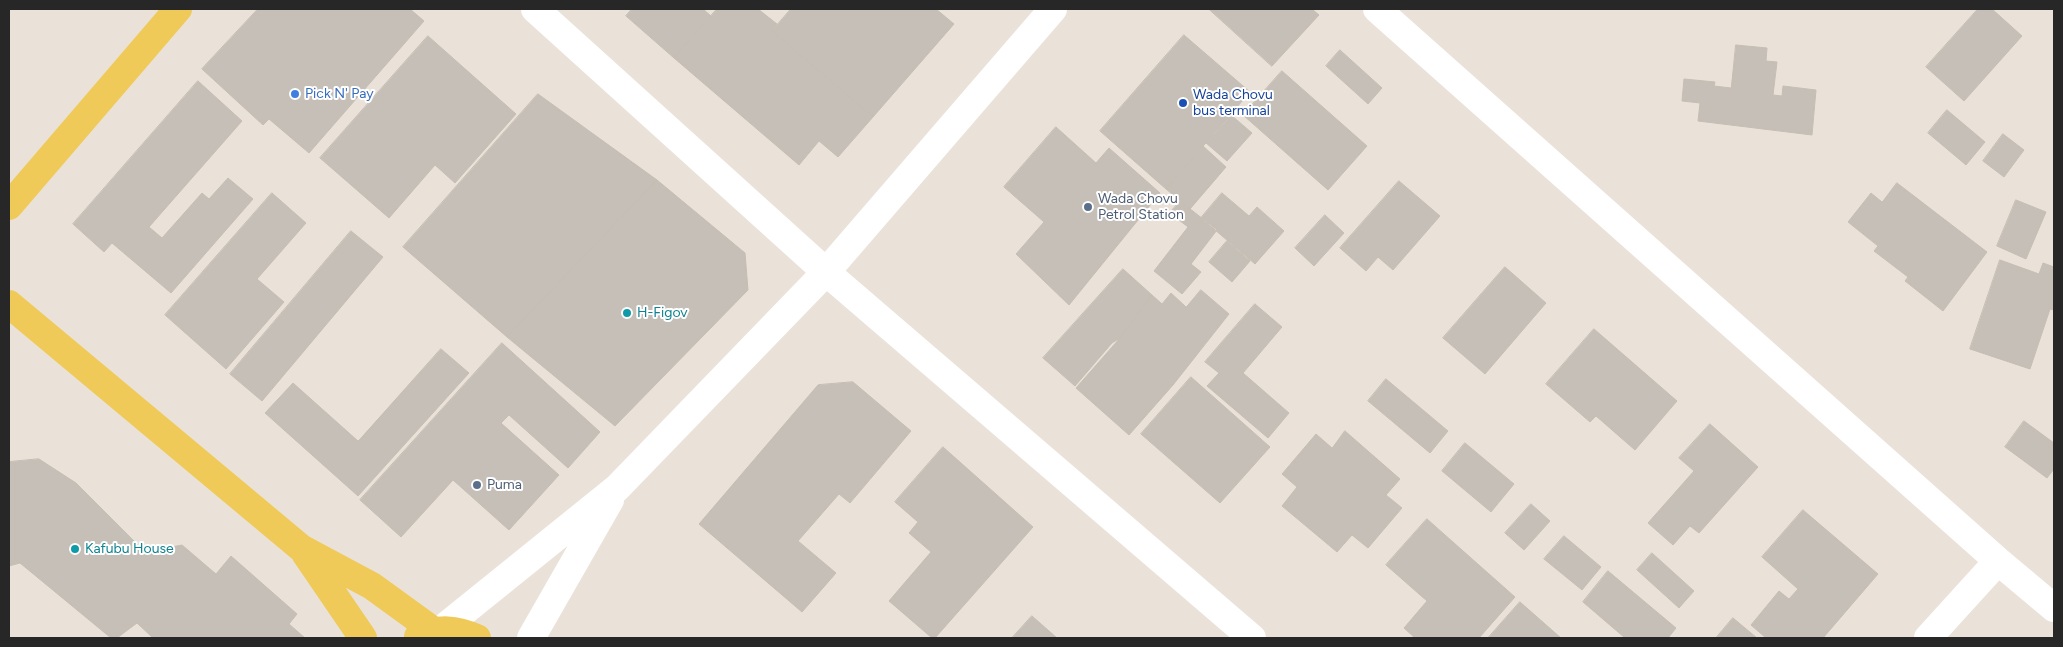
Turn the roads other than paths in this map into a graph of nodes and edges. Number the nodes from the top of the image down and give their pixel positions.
1 (178, 9) edge
2 (535, 9) edge
3 (1053, 9) edge
4 (1377, 9) edge
5 (9, 206) edge
6 (826, 272) junction
7 (9, 304) edge
8 (617, 488) junction
9 (301, 548) junction
10 (1998, 561) junction
11 (2054, 608) edge
12 (430, 633) edge
13 (363, 638) edge
14 (476, 638) edge
15 (531, 638) edge
16 (1252, 638) edge
17 (1928, 638) edge

1 - 5 main road
2 - 6 street
3 - 6 street
4 - 10 street
6 - 8 street
6 - 16 street
7 - 9 main road
8 - 12 street
8 - 15 street
9 - 12 main road
9 - 13 main road
10 - 11 street
10 - 17 street
12 - 14 main road

